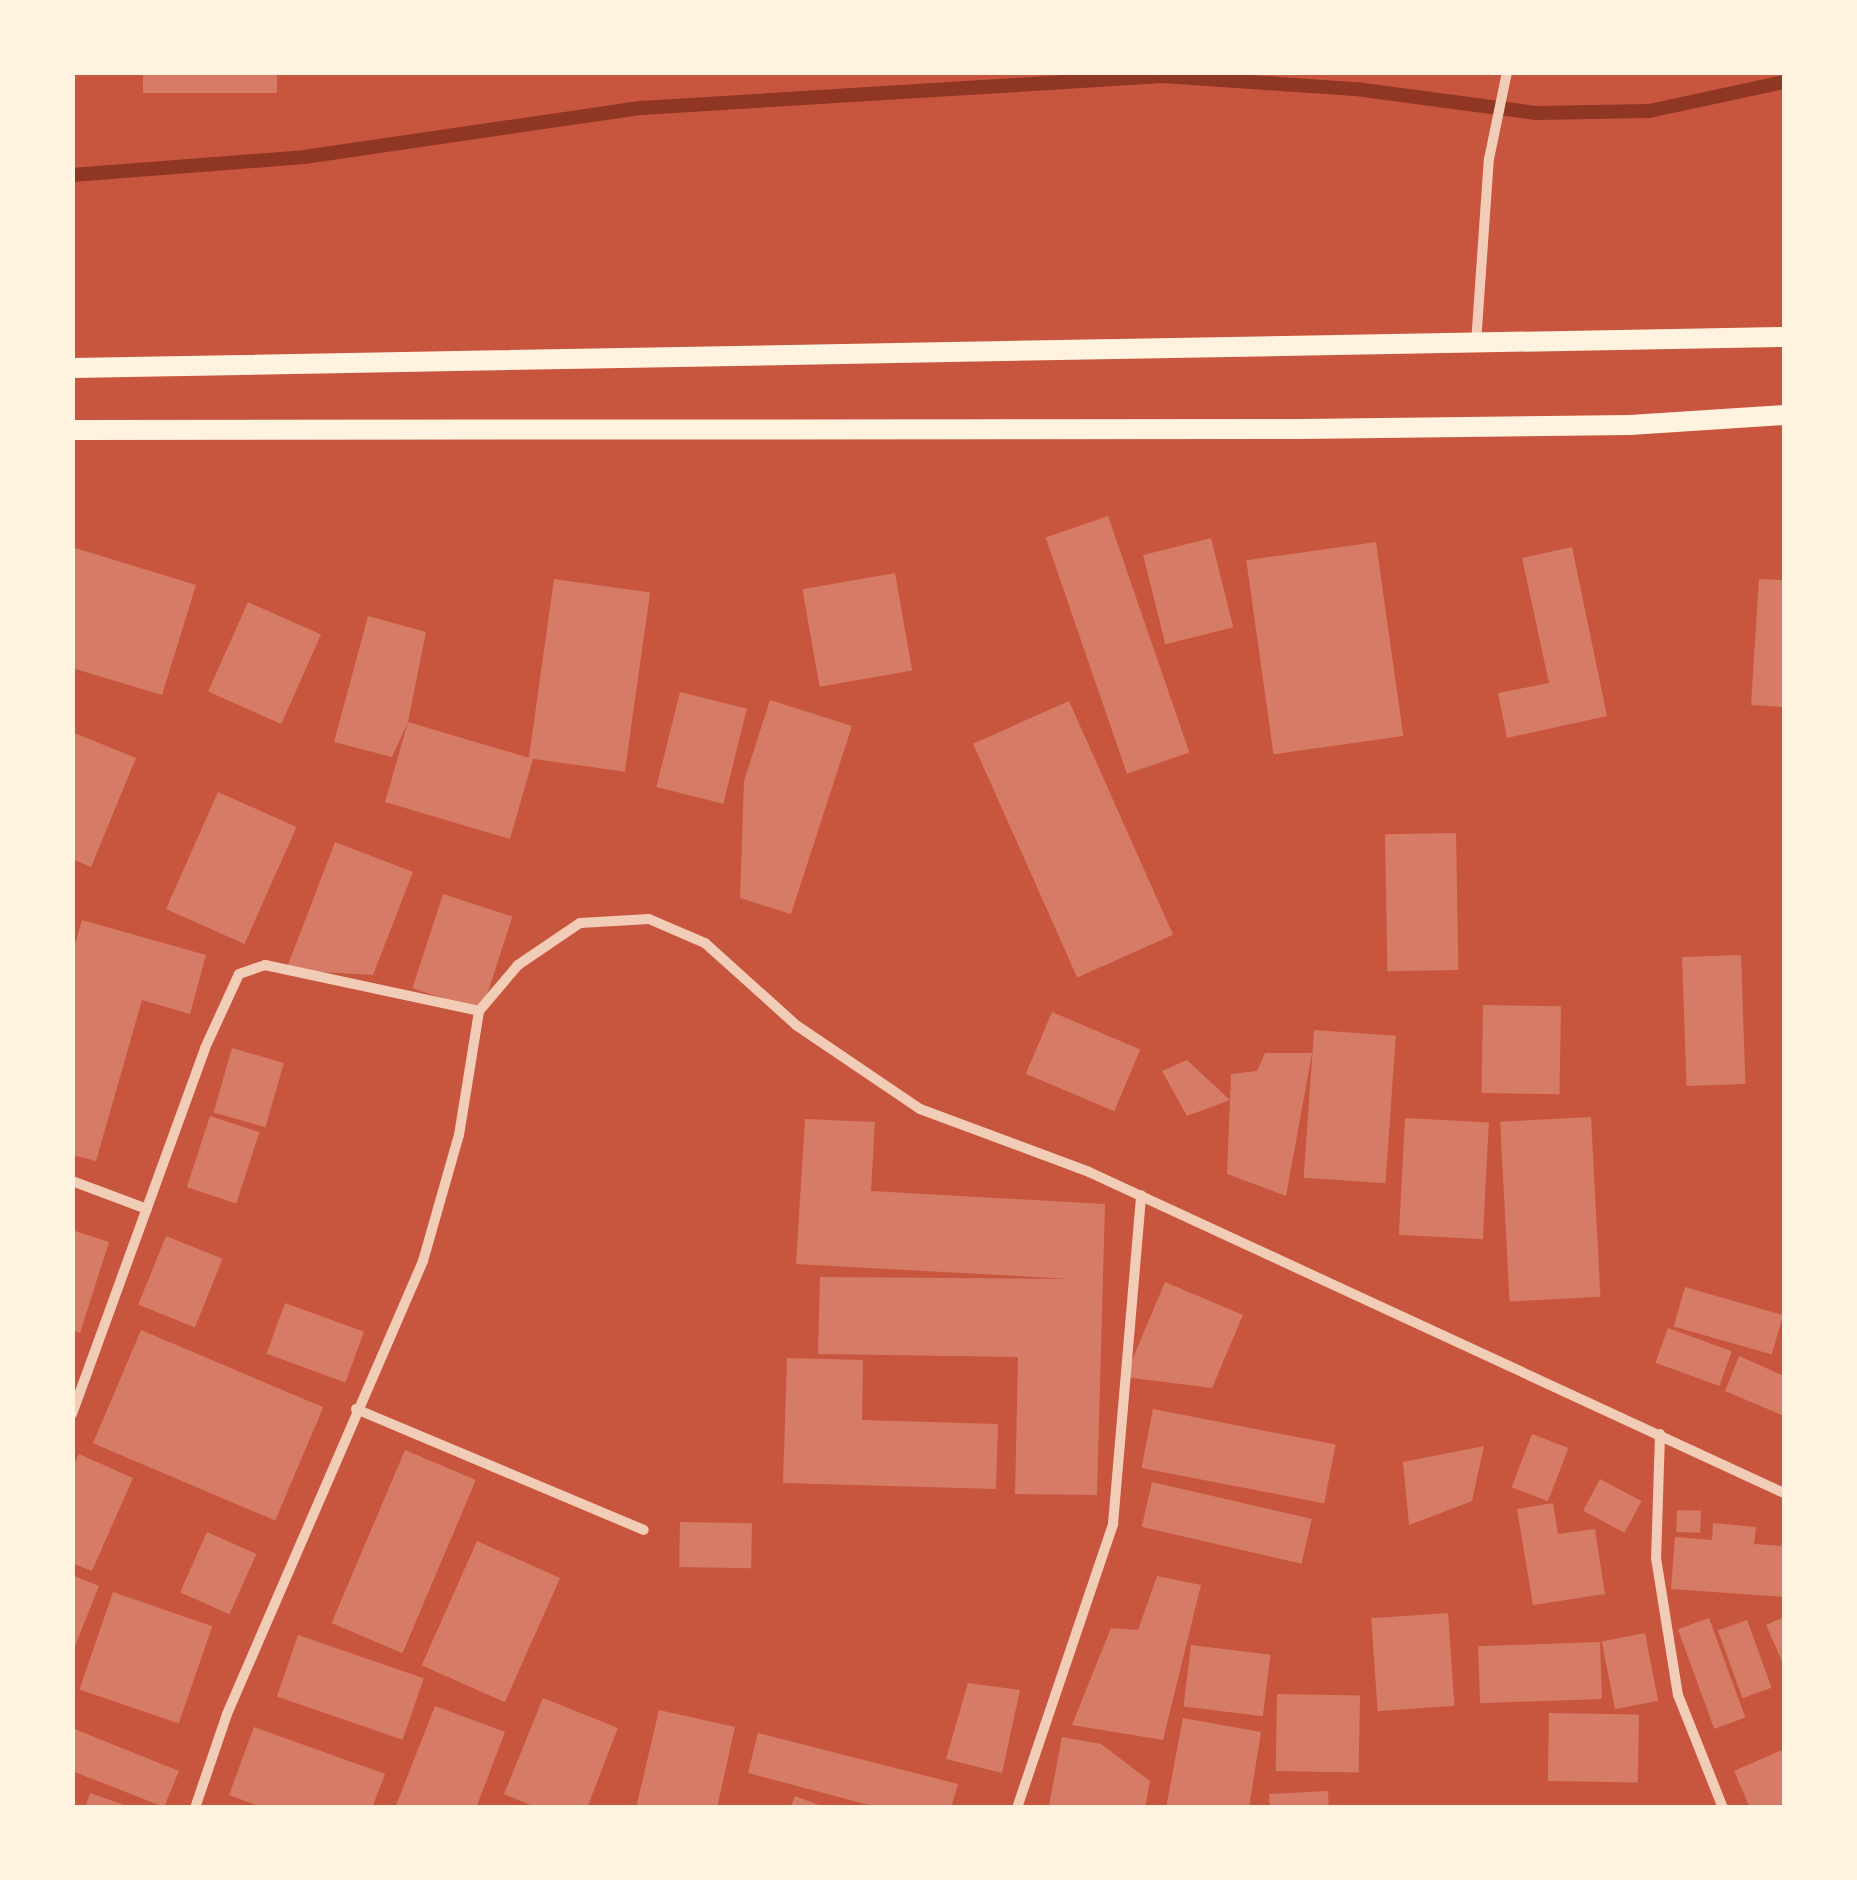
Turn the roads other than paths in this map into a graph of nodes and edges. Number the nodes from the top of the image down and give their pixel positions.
1 (1507, 72) edge
2 (1784, 336) edge
3 (1476, 344) junction
4 (72, 368) edge
5 (1784, 415) edge
6 (72, 430) edge
7 (478, 1011) junction
8 (72, 1181) edge
9 (1141, 1195) junction
10 (147, 1208) junction
11 (356, 1409) junction
12 (72, 1414) edge
13 (1660, 1434) junction
14 (1784, 1494) edge
15 (644, 1530) dead end
16 (195, 1808) edge
17 (1017, 1808) edge
18 (1723, 1808) edge

1 - 3 street
2 - 3 main road
3 - 4 main road
5 - 6 main road
7 - 9 street
7 - 10 street
7 - 11 street
8 - 10 street
9 - 13 street
9 - 17 street
10 - 12 street
11 - 15 street
11 - 16 street
13 - 14 street
13 - 18 street

